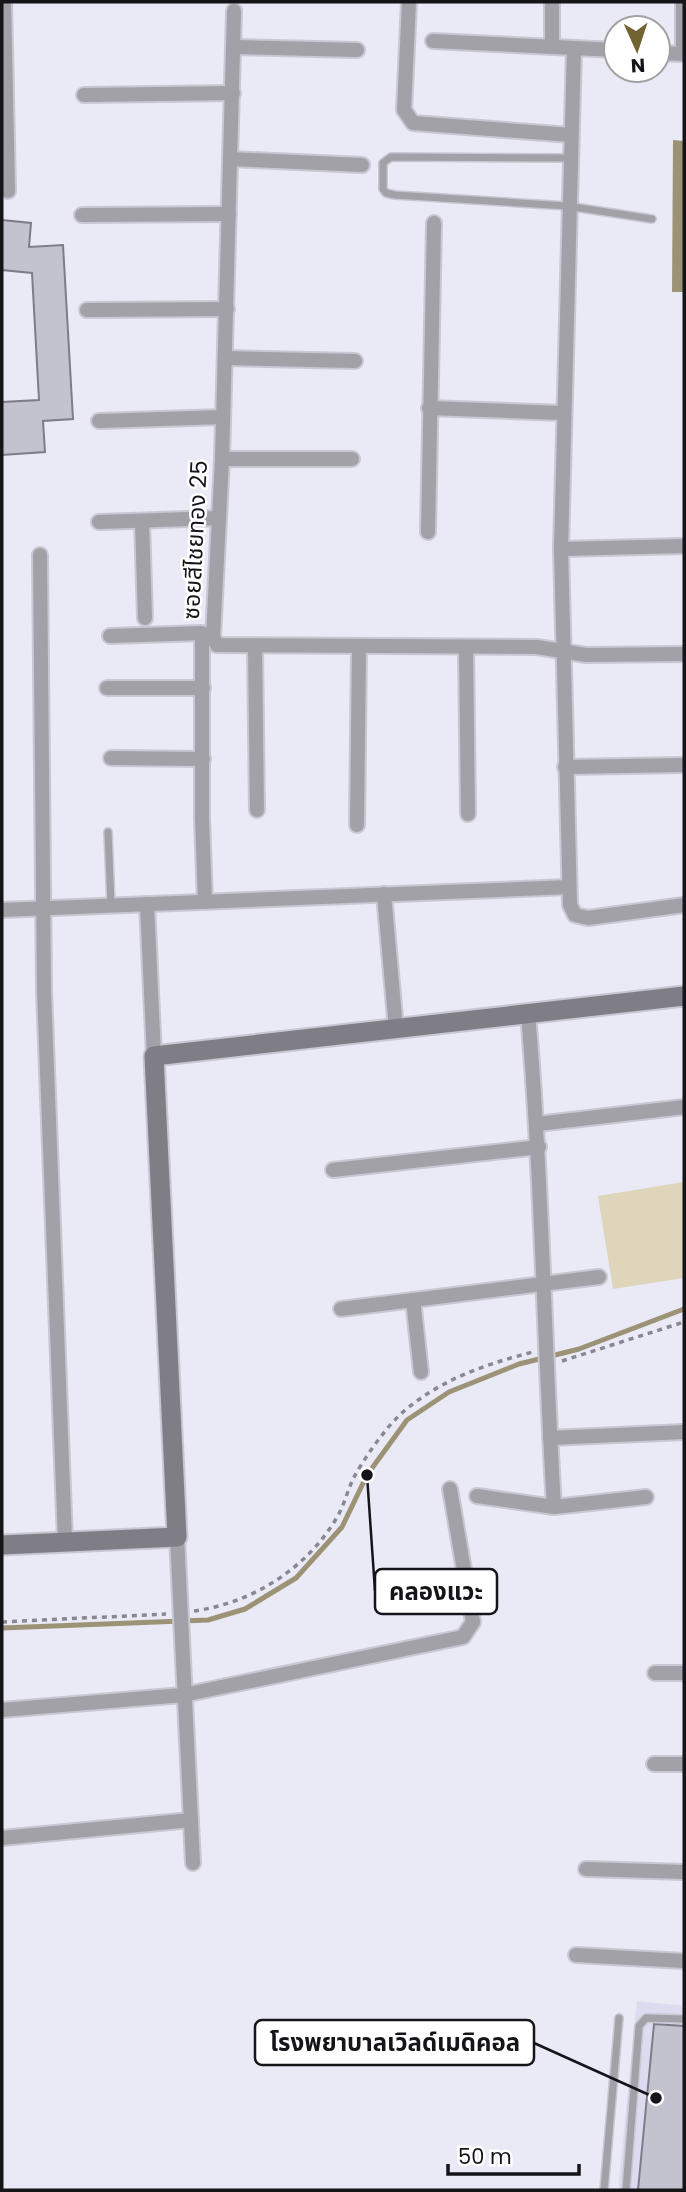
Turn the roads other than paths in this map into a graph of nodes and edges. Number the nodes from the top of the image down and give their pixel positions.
1 (4, 2) edge
2 (408, 2) edge
3 (552, 2) edge
4 (683, 2) edge
5 (234, 11) dead end
6 (433, 41) dead end
7 (235, 47) junction
8 (552, 47) junction
9 (574, 48) junction
10 (602, 49) edge
11 (357, 50) dead end
12 (683, 54) edge
13 (233, 93) junction
14 (84, 95) dead end
15 (5, 97) edge
16 (571, 135) junction
17 (570, 158) junction
18 (231, 159) junction
19 (362, 165) dead end
20 (8, 191) dead end
21 (567, 206) junction
22 (229, 214) junction
23 (82, 215) dead end
24 (652, 219) dead end
25 (434, 223) dead end
26 (226, 309) junction
27 (87, 310) dead end
28 (225, 358) junction
29 (355, 361) dead end
30 (429, 408) junction
31 (562, 413) junction
32 (223, 417) junction
33 (99, 421) dead end
34 (222, 459) junction
35 (352, 459) dead end
36 (219, 518) junction
37 (142, 521) junction
38 (99, 522) dead end
39 (428, 532) dead end
40 (684, 547) edge
41 (561, 549) junction
42 (40, 555) dead end
43 (145, 618) dead end
44 (110, 635) dead end
45 (255, 647) junction
46 (359, 647) junction
47 (466, 647) junction
48 (561, 650) junction
49 (684, 653) edge
50 (107, 688) dead end
51 (202, 688) junction
52 (111, 758) dead end
53 (203, 759) junction
54 (684, 765) edge
55 (565, 767) junction
56 (257, 810) dead end
57 (468, 814) dead end
58 (357, 825) dead end
59 (108, 832) dead end
60 (569, 887) junction
61 (384, 894) junction
62 (205, 902) junction
63 (147, 904) junction
64 (684, 905) edge
65 (111, 906) junction
66 (44, 909) junction
67 (2, 910) edge
68 (684, 996) edge
69 (528, 1014) junction
70 (396, 1029) junction
71 (154, 1056) junction
72 (684, 1107) edge
73 (537, 1124) junction
74 (539, 1147) junction
75 (333, 1170) dead end
76 (599, 1278) dead end
77 (542, 1284) junction
78 (413, 1300) junction
79 (341, 1309) dead end
80 (421, 1372) dead end
81 (684, 1432) edge
82 (550, 1438) junction
83 (450, 1489) dead end
84 (477, 1496) dead end
85 (646, 1497) dead end
86 (554, 1507) junction
87 (177, 1537) junction
88 (65, 1540) junction
89 (2, 1545) edge
90 (655, 1673) dead end
91 (684, 1673) edge
92 (183, 1695) junction
93 (2, 1710) edge
94 (654, 1764) dead end
95 (684, 1764) edge
96 (191, 1820) junction
97 (2, 1838) edge
98 (193, 1863) dead end
99 (586, 1869) dead end
100 (684, 1872) edge
101 (576, 1955) dead end
102 (684, 1961) edge
103 (619, 2018) dead end
104 (684, 2019) edge
105 (604, 2190) edge
106 (626, 2190) edge

1 - 15 street
2 - 16 street
3 - 8 street
4 - 12 street
5 - 7 street, ซอยสีไชยทอง 25
6 - 8 street
7 - 11 street
7 - 13 street, ซอยสีไชยทอง 25
8 - 9 street
9 - 10 street
9 - 16 street
13 - 14 street
13 - 18 street, ซอยสีไชยทอง 25
15 - 20 street
16 - 17 street
17 - 21 street
17 - 21 lane
18 - 19 street
18 - 22 street, ซอยสีไชยทอง 25
21 - 24 lane
21 - 31 street
22 - 23 street
22 - 26 street, ซอยสีไชยทอง 25
25 - 30 street
26 - 27 street
26 - 28 street, ซอยสีไชยทอง 25
28 - 29 street
28 - 32 street, ซอยสีไชยทอง 25
30 - 31 street
30 - 39 street
31 - 41 street
32 - 33 street
32 - 34 street, ซอยสีไชยทอง 25
34 - 35 street
34 - 36 street, ซอยสีไชยทอง 25
36 - 37 street
36 - 45 street, ซอยสีไชยทอง 25
37 - 38 street
37 - 43 street
40 - 41 street
41 - 48 street
42 - 66 street
44 - 51 street
45 - 46 street, ซอยสีไชยทอง 25
45 - 56 street
46 - 47 street, ซอยสีไชยทอง 25
46 - 58 street
47 - 48 street, ซอยสีไชยทอง 25
47 - 57 street
48 - 49 street, ซอยสีไชยทอง 25
48 - 55 street
50 - 51 street
51 - 53 street
52 - 53 street
53 - 62 street
54 - 55 street
55 - 60 street
59 - 65 lane
60 - 61 street
60 - 64 street
61 - 62 street
61 - 70 street
62 - 63 street
63 - 65 street
63 - 71 street
65 - 66 street
66 - 67 street
66 - 88 street
68 - 69 street
69 - 70 street
69 - 73 street
70 - 71 street
71 - 87 street
72 - 73 street
73 - 74 street
74 - 75 street
74 - 77 street
76 - 77 street
77 - 78 street
77 - 82 street
78 - 79 street
78 - 80 street
81 - 82 street
82 - 86 street
83 - 92 street
84 - 86 street
85 - 86 street
87 - 88 street
87 - 92 street
88 - 89 street
90 - 91 street
92 - 93 street
92 - 96 street
94 - 95 street
96 - 97 street
96 - 98 street
99 - 100 street
101 - 102 street
103 - 105 lane
104 - 106 lane

